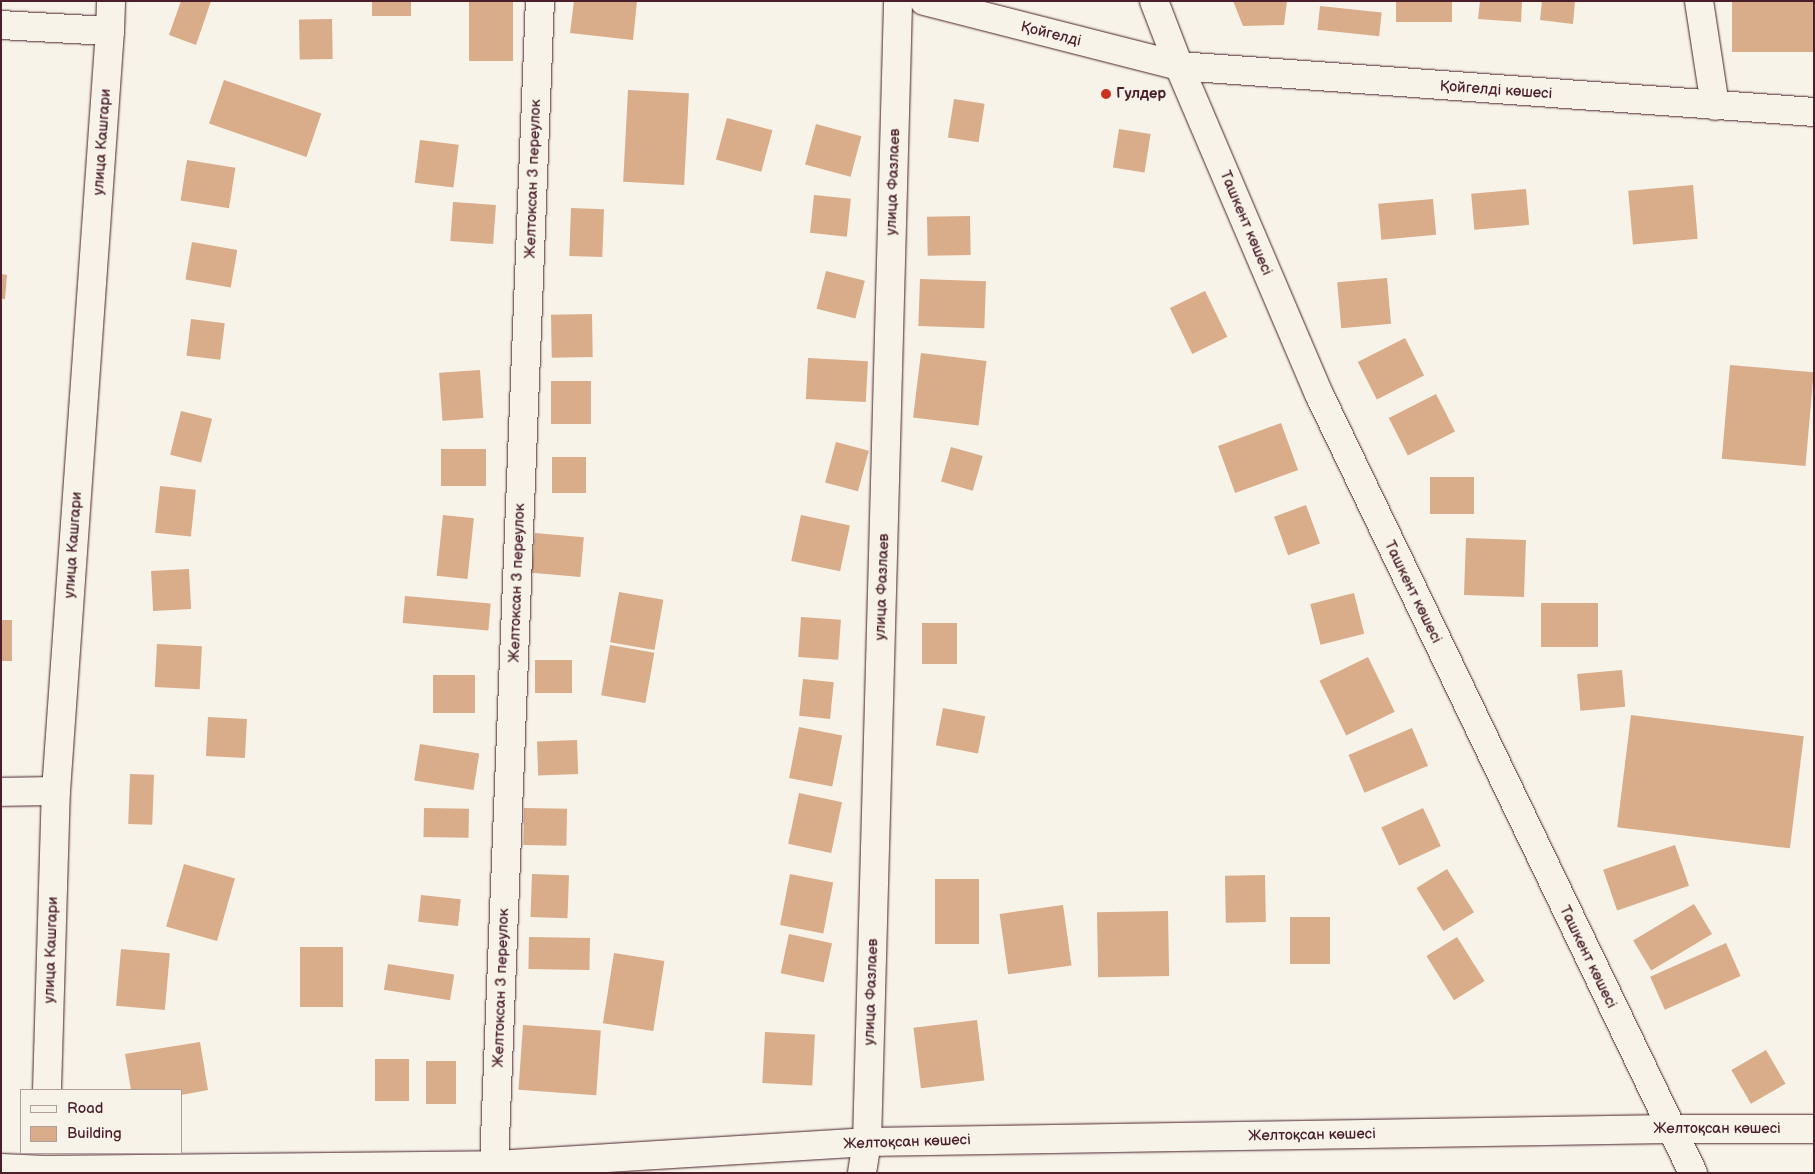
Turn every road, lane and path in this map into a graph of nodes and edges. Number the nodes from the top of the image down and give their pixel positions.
1 (110, 1) edge
2 (540, 1) edge
3 (898, 1) edge
4 (924, 1) edge
5 (1154, 1) edge
6 (1699, 1) edge
7 (1, 25) edge
8 (110, 31) junction
9 (1179, 66) junction
10 (1715, 106) junction
11 (1814, 112) edge
12 (56, 791) junction
13 (1, 792) edge
14 (48, 1089) edge
15 (1814, 1128) edge
16 (1670, 1129) junction
17 (867, 1142) junction
18 (46, 1161) edge
19 (494, 1165) junction
20 (1, 1168) edge
21 (862, 1173) edge
22 (1693, 1173) edge

1 - 8 street, улица Кашгари
2 - 19 street, Желтоксан 3 переулок
3 - 17 street, улица Фазлаев
4 - 9 street, Қойгелді
5 - 9 street, Ташкент көшесі
6 - 10 street
7 - 8 street
8 - 12 street, улица Кашгари
9 - 10 street, Қойгелді көшесі
9 - 16 street, Ташкент көшесі
10 - 11 street, Қойгелді көшесі
12 - 13 street
12 - 14 street, улица Кашгари
15 - 16 street, Желтоқсан көшесі
16 - 17 street, Желтоқсан көшесі
16 - 22 street, Ташкент көшесі
17 - 19 street, Желтоқсан көшесі
17 - 21 street, улица Фазлаев
18 - 19 street, Желтоқсан көшесі
18 - 20 street, Желтоқсан көшесі

